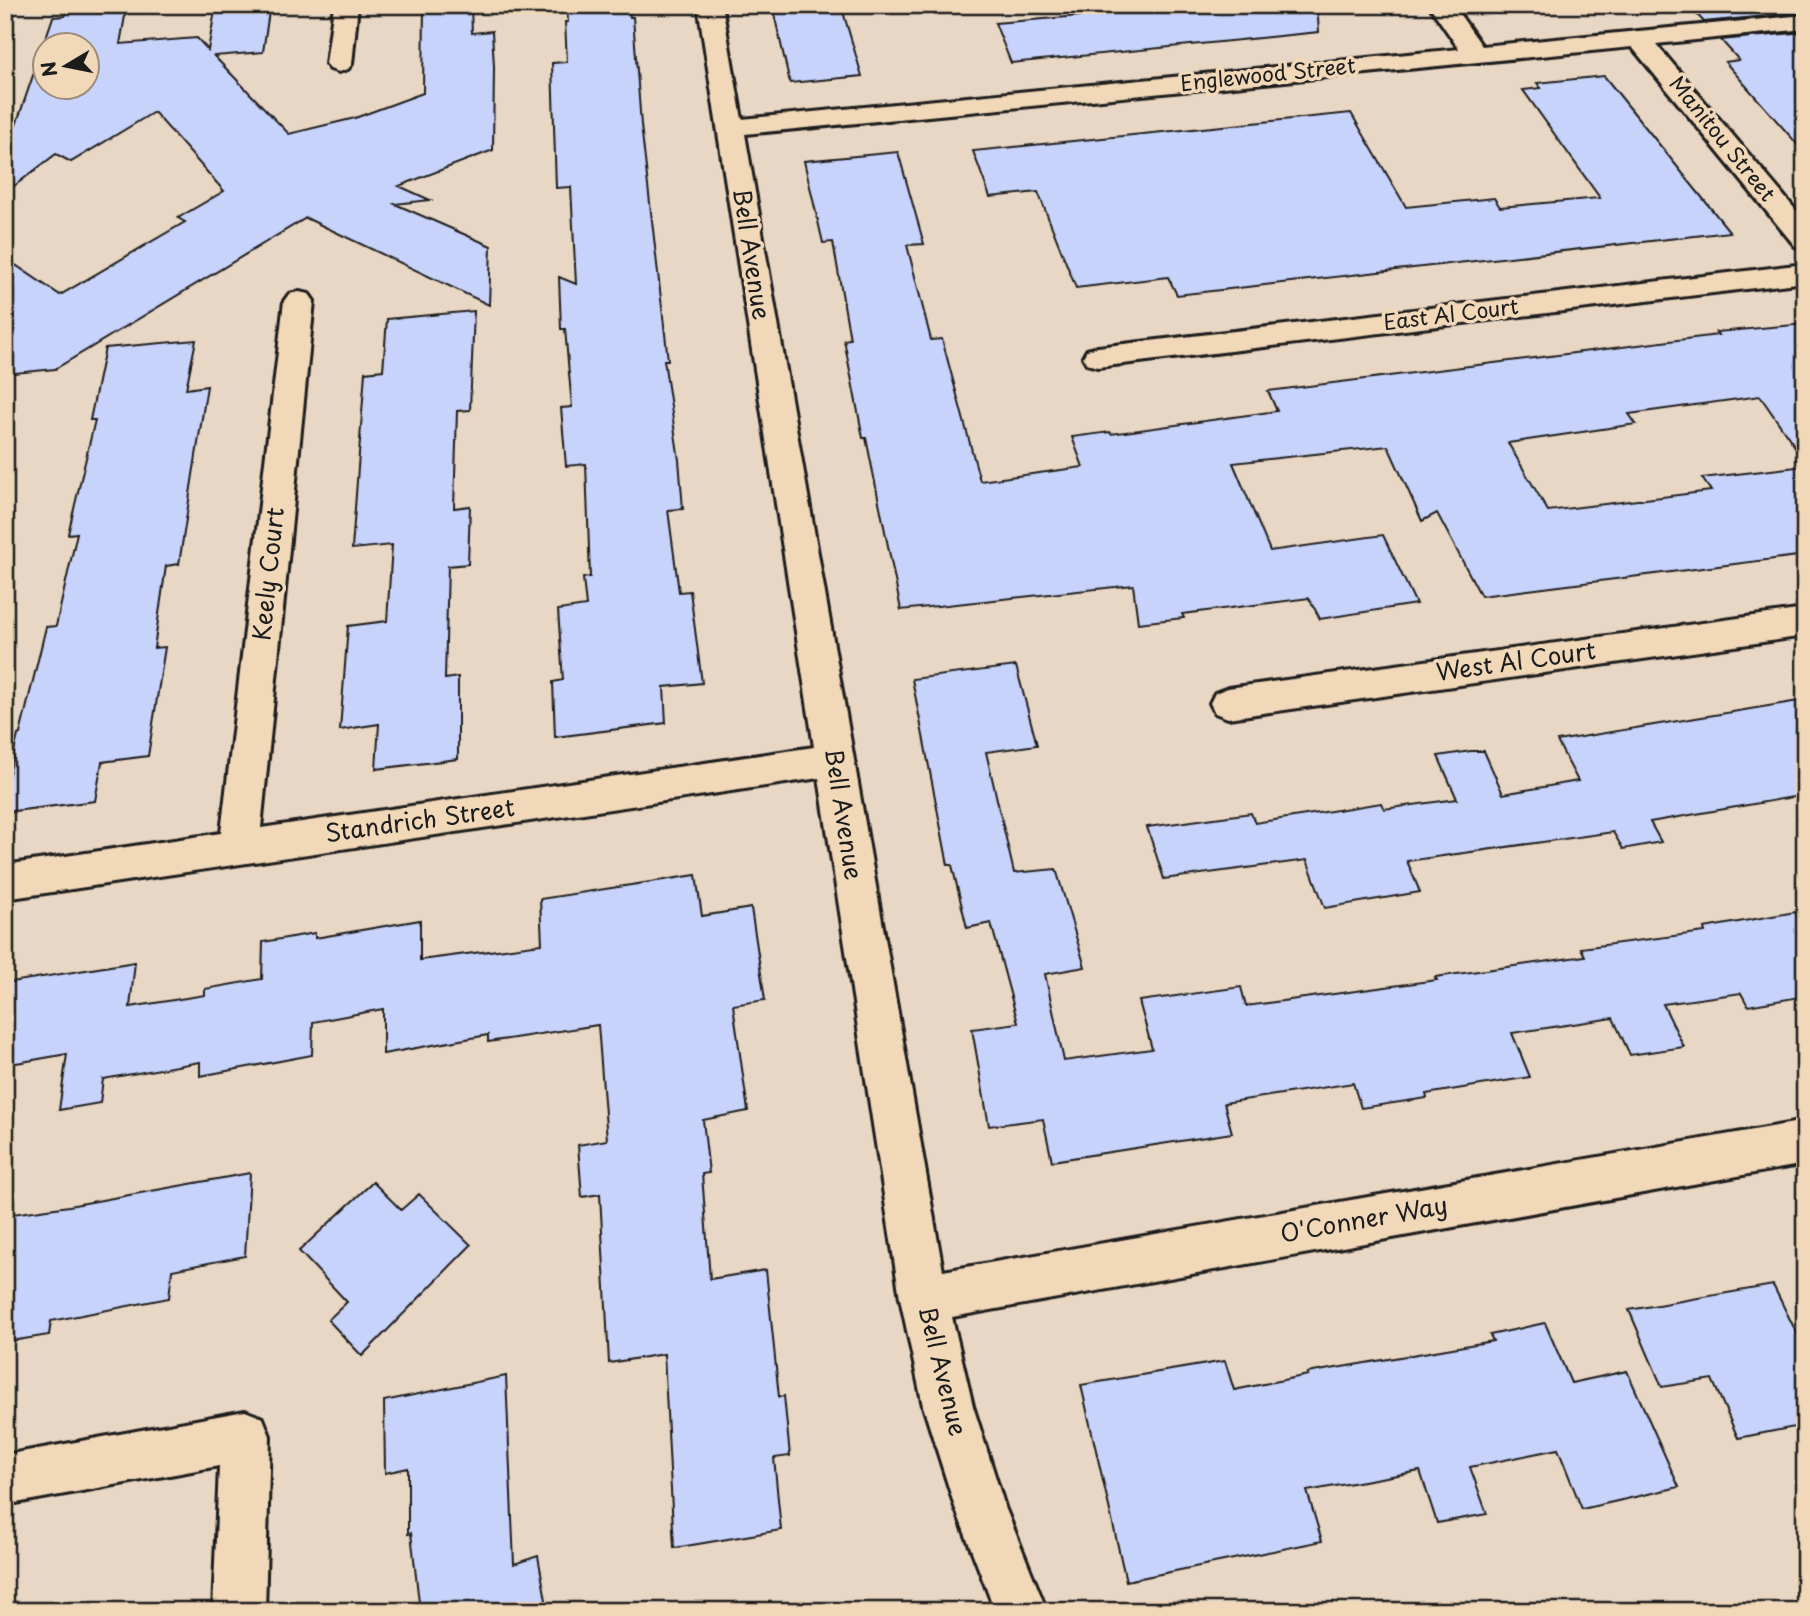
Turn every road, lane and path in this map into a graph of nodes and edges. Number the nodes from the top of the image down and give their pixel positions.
1 (346, 5) edge
2 (710, 5) edge
3 (1441, 5) edge
4 (1805, 22) edge
5 (1638, 38) junction
6 (1476, 55) junction
7 (339, 64) dead end
8 (730, 128) junction
9 (1805, 240) edge
10 (1805, 273) edge
11 (299, 301) dead end
12 (1098, 356) dead end
13 (1805, 622) edge
14 (1228, 703) dead end
15 (834, 760) junction
16 (239, 847) junction
17 (5, 883) edge
18 (1805, 1142) edge
19 (924, 1298) junction
20 (5, 1480) edge
21 (239, 1611) edge
22 (1021, 1611) edge

1 - 7 street
2 - 8 street, Bell Avenue
3 - 6 street
4 - 5 street, Englewood Street
5 - 6 street, Englewood Street
5 - 9 street, Manitou Street
6 - 8 street, Englewood Street
8 - 15 street, Bell Avenue
10 - 12 street, East Al Court
11 - 16 street, Keely Court
13 - 14 street, West Al Court
15 - 16 street, Standrich Street
15 - 19 street, Bell Avenue
16 - 17 street, Standrich Street
18 - 19 street, O'Conner Way
19 - 22 street, Bell Avenue
20 - 21 street

